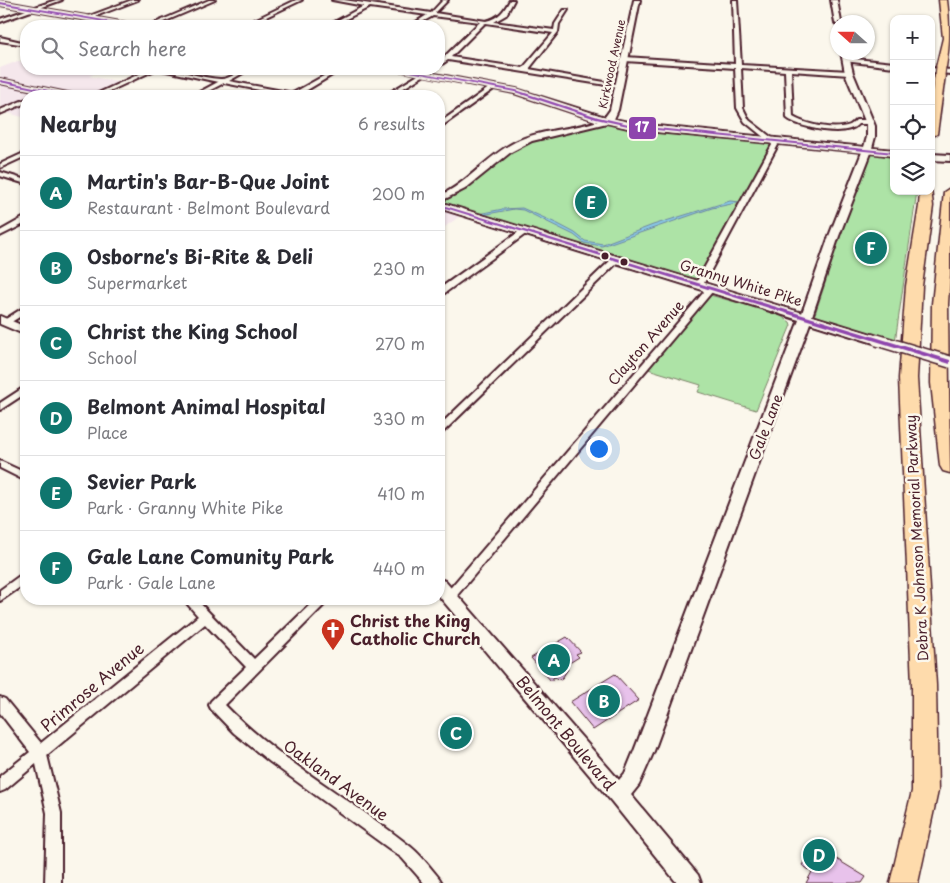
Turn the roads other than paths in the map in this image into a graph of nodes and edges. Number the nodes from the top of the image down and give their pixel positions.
1 (60, 0) edge
2 (136, 0) edge
3 (212, 0) edge
4 (300, 0) edge
5 (334, 0) edge
6 (446, 0) edge
7 (512, 0) edge
8 (638, 0) edge
9 (735, 0) edge
10 (834, 0) edge
11 (943, 0) edge
12 (0, 3) edge
13 (369, 5) junction
14 (34, 9) junction
15 (566, 11) dead end
16 (432, 14) junction
17 (837, 15) edge
18 (86, 18) junction
19 (98, 20) edge
20 (164, 20) edge
21 (257, 20) edge
22 (340, 20) edge
23 (422, 20) edge
24 (0, 21) edge
25 (482, 23) junction
26 (556, 32) junction
27 (949, 33) edge
28 (0, 39) edge
29 (20, 43) edge
30 (447, 58) joint
31 (625, 59) junction
32 (846, 60) edge
33 (867, 60) edge
34 (890, 64) edge
35 (739, 66) junction
36 (788, 68) junction
37 (524, 70) junction
38 (940, 71) edge
39 (848, 73) junction
40 (141, 75) edge
41 (192, 75) edge
42 (235, 75) edge
43 (329, 75) edge
44 (421, 75) edge
45 (445, 75) edge
46 (0, 80) edge
47 (223, 81) junction
48 (619, 85) junction
49 (495, 86) junction
50 (41, 90) edge
51 (108, 90) edge
52 (206, 90) edge
53 (266, 90) edge
54 (305, 90) edge
55 (397, 90) edge
56 (20, 104) edge
57 (935, 106) edge
58 (0, 112) edge
59 (606, 120) junction
60 (445, 121) edge
61 (869, 122) junction
62 (774, 142) junction
63 (867, 151) junction
64 (890, 153) edge
65 (20, 157) edge
66 (935, 157) edge
67 (950, 158) edge
68 (0, 166) edge
69 (0, 174) edge
70 (20, 180) edge
71 (950, 192) edge
72 (926, 195) edge
73 (445, 197) edge
74 (445, 208) edge
75 (20, 223) edge
76 (523, 233) junction
77 (0, 234) edge
78 (615, 261) junction
79 (703, 287) junction
80 (445, 289) edge
81 (20, 313) edge
82 (805, 318) junction
83 (3, 321) edge
84 (20, 328) edge
85 (950, 362) edge
86 (20, 393) edge
87 (0, 407) edge
88 (445, 425) edge
89 (0, 464) edge
90 (950, 466) edge
91 (20, 474) edge
92 (20, 582) edge
93 (445, 589) edge
94 (445, 591) edge
95 (0, 596) edge
96 (195, 605) edge
97 (317, 605) edge
98 (206, 616) junction
99 (254, 667) junction
100 (0, 703) edge
101 (40, 753) junction
102 (0, 784) edge
103 (618, 795) junction
104 (53, 883) edge
105 (434, 883) edge
106 (690, 883) edge
107 (904, 883) edge

1 - 14 street
2 - 18 street
3 - 20 street
4 - 21 street
5 - 13 street
6 - 16 street
7 - 25 street
8 - 31 street, Kirkwood Avenue
9 - 35 street
10 - 17 street
11 - 27 highway
12 - 14 street
13 - 16 street
13 - 22 street
14 - 18 street
14 - 24 street
15 - 26 street
16 - 23 street
16 - 25 street
18 - 19 street
25 - 26 street
25 - 30 street
26 - 37 street
27 - 38 highway
28 - 29 street
30 - 37 street
31 - 35 street
31 - 48 street, Kirkwood Avenue
32 - 39 street, Gale Lane
33 - 34 street
35 - 36 street
35 - 62 street
36 - 39 street
36 - 61 street
37 - 48 street
38 - 57 highway
39 - 61 street, Gale Lane
40 - 51 street
41 - 47 street
42 - 47 street
43 - 54 street
44 - 55 street
45 - 49 street
46 - 50 street
47 - 52 street
47 - 53 street
48 - 59 street, Kirkwood Avenue
49 - 59 street
49 - 60 street
56 - 58 street
59 - 62 street
59 - 73 street, Kirkwood Avenue
61 - 63 street, Gale Lane
62 - 63 street
62 - 79 street, Clayton Avenue
63 - 64 street
63 - 82 street, Gale Lane
65 - 68 street
66 - 67 street
69 - 70 street
71 - 90 highway
72 - 107 highway, Debra K Johnson Memorial Parkway
74 - 76 street, Granny White Pike
75 - 77 street
76 - 78 street, Granny White Pike
76 - 80 street
78 - 79 street, Granny White Pike
78 - 88 street
79 - 82 street, Granny White Pike
79 - 93 street, Clayton Avenue
81 - 83 street
82 - 85 street, Granny White Pike, bridge
82 - 103 street, Gale Lane
83 - 84 street
86 - 87 street
89 - 91 street
92 - 95 street
94 - 103 street, Belmont Boulevard
96 - 98 street
97 - 99 street
98 - 99 street
98 - 101 street, Primrose Avenue
99 - 105 street, Oakland Avenue
100 - 101 street
101 - 102 street, Primrose Avenue
101 - 104 street
103 - 106 street, Belmont Boulevard

